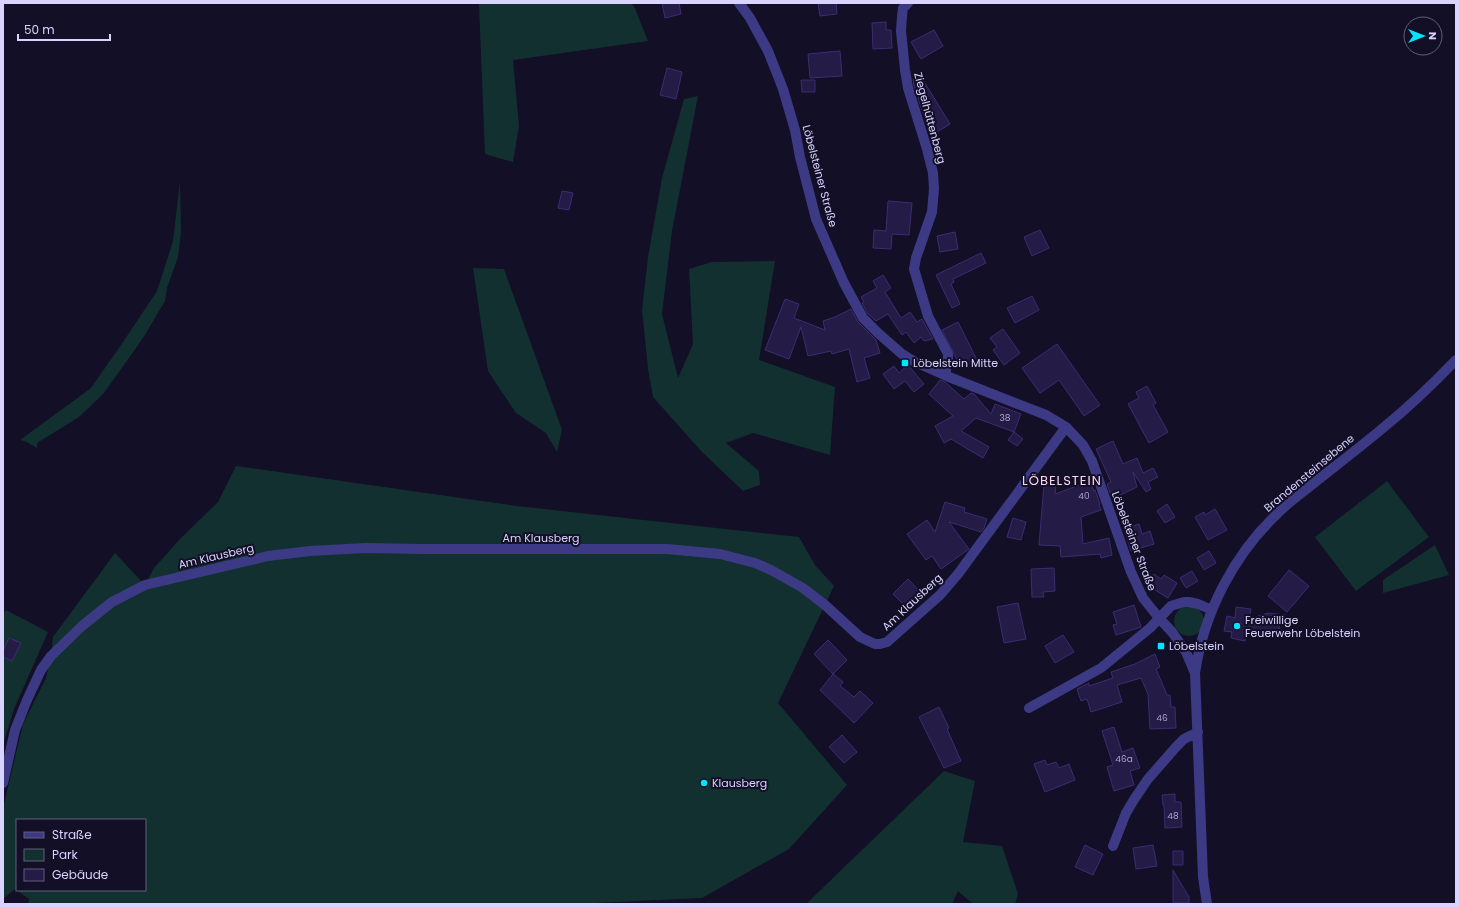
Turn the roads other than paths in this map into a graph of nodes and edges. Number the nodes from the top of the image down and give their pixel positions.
1 (739, 3) edge
2 (908, 3) edge
3 (1456, 360) edge
4 (945, 375) junction
5 (1066, 427) junction
6 (1212, 610) junction
7 (1159, 618) junction
8 (1196, 673) junction
9 (1029, 708) dead end
10 (1198, 732) junction
11 (3, 783) edge
12 (1113, 846) dead end
13 (1206, 904) edge

1 - 4 street, Löbelsteiner Straße
2 - 4 street, Ziegelhüttenberg
3 - 6 street, Brandensteinsebene
4 - 5 street, Löbelsteiner Straße
5 - 7 street, Löbelsteiner Straße
5 - 11 street, Am Klausberg
6 - 7 street
6 - 8 street, Brandensteinsebene
7 - 8 street, Löbelsteiner Straße
7 - 9 street
8 - 10 street, Löbelsteiner Straße
10 - 12 street
10 - 13 street, Löbelsteiner Straße

